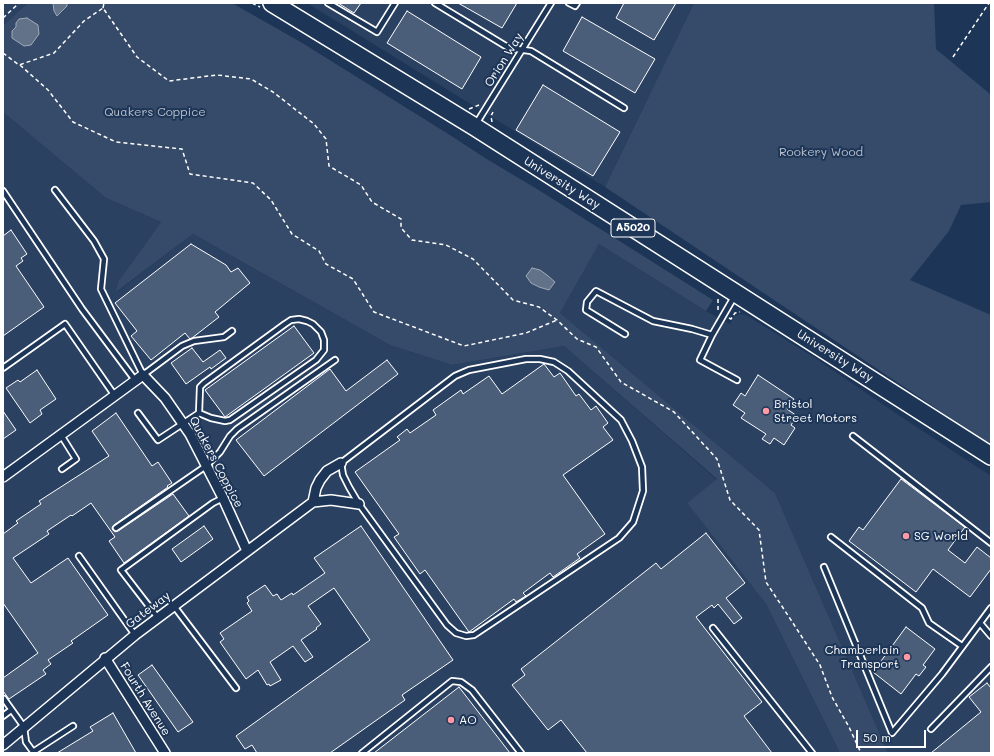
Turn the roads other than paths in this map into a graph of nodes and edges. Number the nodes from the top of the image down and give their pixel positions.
1 (272, 3) edge
2 (328, 3) edge
3 (395, 3) edge
4 (435, 3) edge
5 (551, 3) edge
6 (569, 3) edge
7 (577, 3) edge
8 (522, 50) junction
9 (624, 108) dead end
10 (474, 127) junction
11 (55, 190) dead end
12 (3, 191) edge
13 (736, 293) junction
14 (232, 331) dead end
15 (625, 334) dead end
16 (712, 335) junction
17 (335, 360) dead end
18 (3, 368) edge
19 (143, 375) junction
20 (135, 380) junction
21 (737, 380) dead end
22 (115, 396) junction
23 (138, 413) dead end
24 (198, 413) junction
25 (183, 423) junction
26 (61, 435) junction
27 (853, 436) dead end
28 (991, 456) edge
29 (341, 463) junction
30 (206, 466) junction
31 (62, 469) dead end
32 (3, 477) edge
33 (223, 498) junction
34 (313, 502) junction
35 (359, 504) junction
36 (116, 528) dead end
37 (831, 537) dead end
38 (991, 543) edge
39 (247, 551) junction
40 (79, 556) dead end
41 (824, 567) dead end
42 (174, 606) junction
43 (991, 608) edge
44 (158, 618) junction
45 (980, 623) junction
46 (713, 628) dead end
47 (135, 635) junction
48 (991, 636) edge
49 (962, 646) junction
50 (105, 658) junction
51 (991, 667) edge
52 (236, 688) dead end
53 (4, 699) dead end
54 (12, 710) junction
55 (3, 716) edge
56 (73, 726) dead end
57 (24, 727) junction
58 (931, 729) dead end
59 (3, 745) edge
60 (33, 752) edge
61 (165, 753) edge
62 (362, 753) edge
63 (521, 753) edge
64 (812, 753) edge

1 - 10 highway, University Way / A5020
2 - 3 lane
4 - 8 lane
5 - 8 lane, Orion Way
6 - 7 lane
8 - 9 lane
8 - 10 lane, Orion Way
10 - 13 highway, University Way / A5020
11 - 19 lane
12 - 20 lane
13 - 16 lane
13 - 28 highway, University Way / A5020
14 - 19 lane
15 - 16 lane
16 - 21 lane
17 - 30 lane
18 - 22 lane
19 - 20 street
19 - 25 street, Quakers Coppice
20 - 22 street
22 - 26 street
23 - 25 lane
24 - 24 lane
24 - 25 lane
25 - 30 street, Quakers Coppice
26 - 31 lane
26 - 32 street
27 - 38 lane
29 - 34 street
29 - 35 lane
29 - 35 lane
30 - 33 street, Quakers Coppice
30 - 36 lane
33 - 39 street, Quakers Coppice
33 - 44 lane
34 - 35 street
34 - 39 street, Gateway
37 - 49 lane
39 - 42 street, Gateway
40 - 47 lane
41 - 49 lane
42 - 44 street, Gateway
42 - 52 lane
43 - 45 lane
44 - 47 street, Gateway
45 - 48 lane
45 - 49 lane
46 - 64 lane
47 - 50 street, Gateway
50 - 57 street, Gateway
50 - 61 street, Fourth Avenue
51 - 58 lane
53 - 54 lane
54 - 55 lane
54 - 57 lane
56 - 60 lane
57 - 59 street, Gateway
57 - 60 lane
62 - 63 lane

